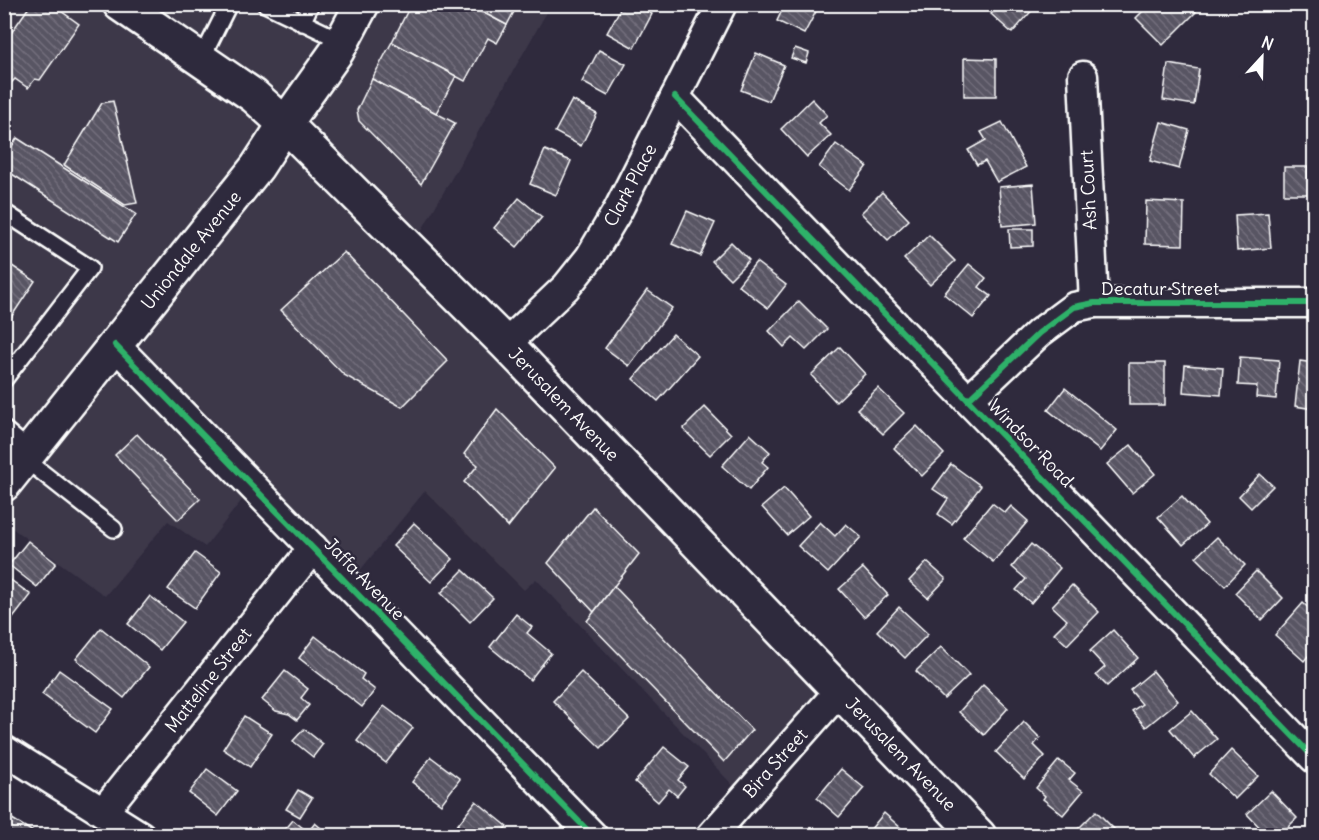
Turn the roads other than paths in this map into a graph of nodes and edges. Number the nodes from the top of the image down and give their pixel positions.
1 (120, 4) edge
2 (229, 4) edge
3 (311, 4) edge
4 (362, 4) edge
5 (722, 4) edge
6 (268, 5) edge
7 (302, 23) junction
8 (342, 41) junction
9 (201, 60) junction
10 (1083, 76) dead end
11 (675, 97) junction
12 (285, 124) junction
13 (4, 212) edge
14 (1094, 303) junction
15 (1314, 303) edge
16 (506, 344) junction
17 (115, 345) junction
18 (4, 380) edge
19 (968, 399) junction
20 (4, 429) edge
21 (27, 455) junction
22 (4, 484) edge
23 (114, 529) dead end
24 (314, 548) junction
25 (840, 690) junction
26 (4, 750) edge
27 (1314, 758) edge
28 (104, 812) junction
29 (141, 836) edge
30 (594, 836) edge
31 (711, 836) edge
32 (979, 836) edge

1 - 9 main road, Jerusalem Avenue
2 - 9 lane
3 - 7 lane
4 - 8 main road, Uniondale Avenue
5 - 11 street, Clark Place
6 - 7 lane
7 - 8 lane
8 - 12 main road, Uniondale Avenue
9 - 12 main road, Jerusalem Avenue
10 - 14 street, Ash Court
11 - 16 street, Clark Place
11 - 19 street, Windsor Road
12 - 16 main road, Jerusalem Avenue
12 - 17 main road, Uniondale Avenue
13 - 18 lane
14 - 15 street, Decatur Street
14 - 19 street, Decatur Street
16 - 25 main road, Jerusalem Avenue
17 - 21 main road, Uniondale Avenue
17 - 24 street, Jaffa Avenue
19 - 27 street, Windsor Road
20 - 21 lane
21 - 22 main road, Uniondale Avenue
21 - 23 lane
24 - 28 street, Matteline Street
24 - 30 street, Jaffa Avenue
25 - 31 street, Bira Street
25 - 32 main road, Jerusalem Avenue
26 - 28 street
28 - 29 street

